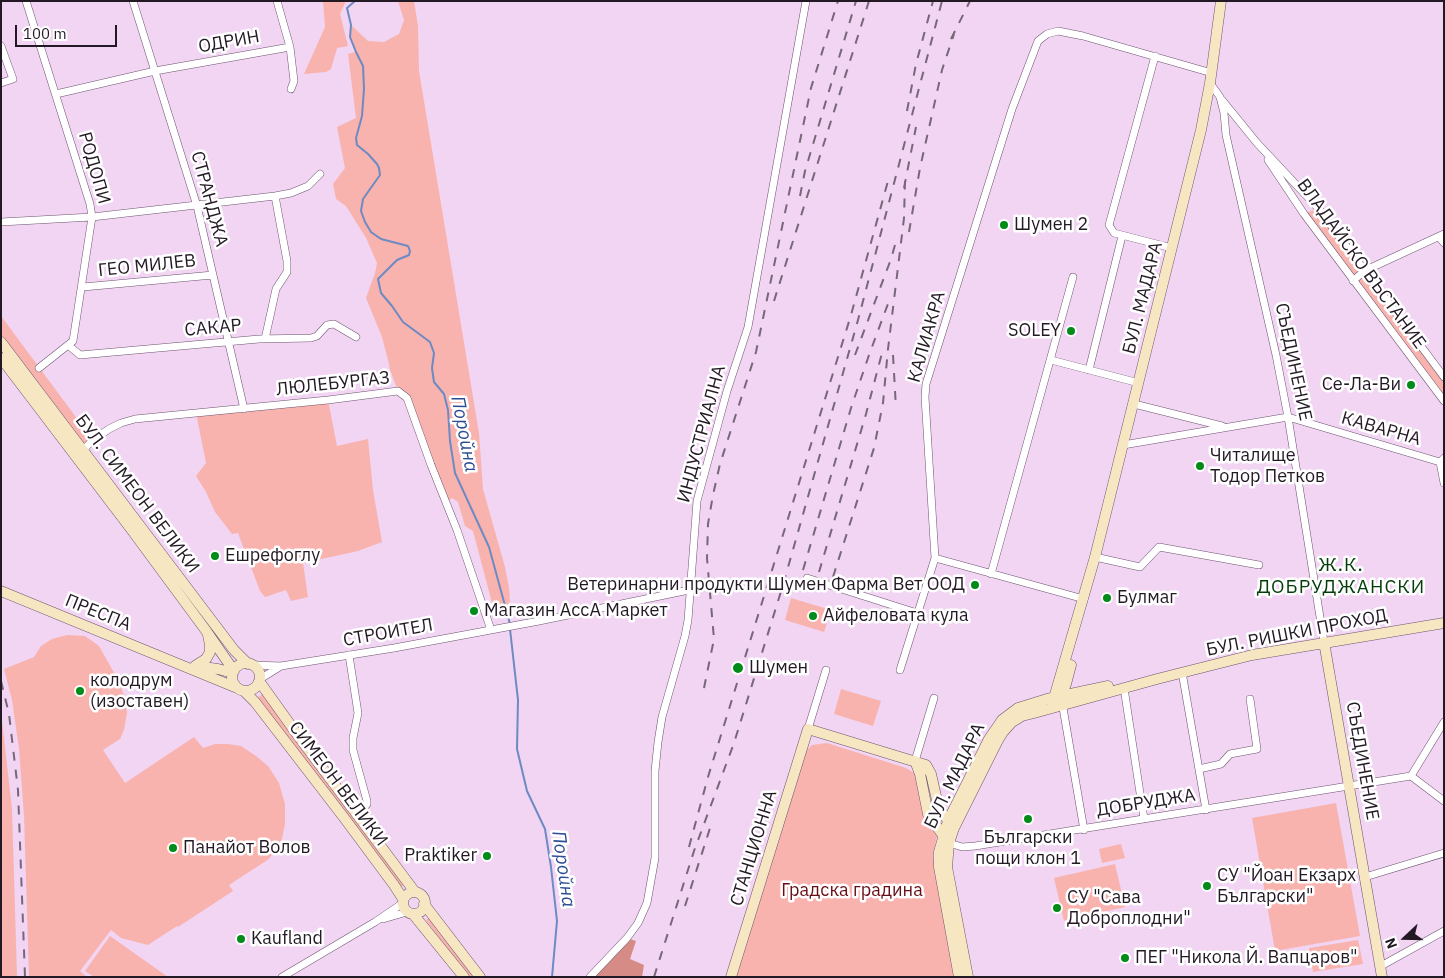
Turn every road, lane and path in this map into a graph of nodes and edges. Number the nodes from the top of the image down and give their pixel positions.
1 (26, 1) edge
2 (133, 1) edge
3 (277, 1) edge
4 (806, 1) edge
5 (1221, 1) edge
6 (1, 46) edge
7 (290, 47) junction
8 (1154, 56) junction
9 (155, 71) junction
10 (1211, 78) junction
11 (1, 83) edge
12 (291, 89) dead end
13 (56, 94) junction
14 (1220, 97) junction
15 (1257, 143) junction
16 (320, 174) dead end
17 (275, 196) junction
18 (197, 206) junction
19 (92, 217) junction
20 (1, 222) edge
21 (1122, 236) junction
22 (1442, 236) edge
23 (1444, 243) edge
24 (1172, 248) junction
25 (1364, 271) junction
26 (213, 275) junction
27 (1073, 277) dead end
28 (1353, 280) junction
29 (83, 287) junction
30 (356, 337) dead end
31 (265, 339) junction
32 (229, 341) junction
33 (1, 342) edge
34 (68, 345) junction
35 (1, 358) edge
36 (1051, 360) junction
37 (39, 368) dead end
38 (1089, 370) junction
39 (1443, 374) edge
40 (1139, 383) junction
41 (1444, 401) edge
42 (1134, 404) junction
43 (244, 409) junction
44 (1288, 417) junction
45 (1225, 426) junction
46 (1123, 445) junction
47 (83, 450) junction
48 (1442, 460) edge
49 (1444, 483) edge
50 (1095, 557) junction
51 (935, 558) junction
52 (1259, 565) dead end
53 (991, 574) junction
54 (807, 578) dead end
55 (689, 590) junction
56 (1, 592) edge
57 (1084, 599) junction
58 (917, 613) junction
59 (1444, 623) edge
60 (490, 630) junction
61 (207, 632) junction
62 (1324, 642) junction
63 (348, 655) junction
64 (250, 664) junction
65 (182, 665) junction
66 (195, 666) junction
67 (281, 666) junction
68 (826, 670) dead end
69 (900, 670) dead end
70 (1069, 671) junction
71 (233, 672) junction
72 (1182, 672) junction
73 (1157, 679) junction
74 (259, 680) junction
75 (1100, 688) junction
76 (1124, 688) junction
77 (240, 689) junction
78 (934, 698) dead end
79 (1250, 699) dead end
80 (1058, 702) junction
81 (1444, 722) edge
82 (808, 729) junction
83 (915, 761) junction
84 (1199, 769) junction
85 (1411, 776) junction
86 (1349, 786) junction
87 (1444, 801) edge
88 (1206, 810) junction
89 (358, 816) junction
90 (1144, 819) junction
91 (951, 824) junction
92 (1084, 830) junction
93 (946, 839) junction
94 (1444, 853) edge
95 (1365, 877) junction
96 (415, 892) junction
97 (424, 904) junction
98 (407, 907) junction
99 (1444, 932) edge
100 (472, 966) junction
101 (1380, 966) junction
102 (282, 977) edge
103 (463, 977) edge
104 (480, 977) edge
105 (487, 977) edge
106 (590, 977) edge
107 (731, 977) edge
108 (959, 977) edge
109 (968, 977) edge
110 (1382, 977) edge

1 - 13 street, РОДОПИ
2 - 9 street, СТРАНДЖА
3 - 7 street
4 - 55 street, ИНДУСТРИАЛНА
5 - 10 main road, БУЛ. МАДАРА
6 - 11 street
7 - 9 street, ОДРИН
7 - 12 street
8 - 10 street
8 - 21 street
8 - 51 street, КАЛИАКРА
9 - 13 street, ОДРИН
9 - 18 street, СТРАНДЖА
10 - 14 street, СЪЕДИНЕНИЕ
10 - 24 main road, БУЛ. МАДАРА
13 - 19 street, РОДОПИ
14 - 15 street, ВЛАДАЙСКО ВЪСТАНИЕ
14 - 44 street, СЪЕДИНЕНИЕ
15 - 25 street, ВЛАДАЙСКО ВЪСТАНИЕ
15 - 28 street, ВЛАДАЙСКО ВЪСТАНИЕ
16 - 17 street
17 - 18 street
17 - 31 street
18 - 19 street
18 - 26 street, СТРАНДЖА
19 - 20 street
19 - 29 street, РОДОПИ
21 - 24 street
21 - 38 street
22 - 23 street
22 - 25 street
24 - 40 main road, БУЛ. МАДАРА
25 - 28 street
25 - 39 street, ВЛАДАЙСКО ВЪСТАНИЕ
26 - 29 street, ГЕО МИЛЕВ
26 - 32 street, СТРАНДЖА
27 - 36 street
28 - 41 street, ВЛАДАЙСКО ВЪСТАНИЕ
29 - 34 street, РОДОПИ
30 - 31 street, САКАР
31 - 32 street, САКАР
32 - 34 street, САКАР
32 - 43 street, СТРАНДЖА
33 - 47 main road, БУЛ. СИМЕОН ВЕЛИКИ
34 - 37 street
35 - 61 main road, БУЛ. СИМЕОН ВЕЛИКИ
36 - 38 street
36 - 53 street
38 - 40 street
40 - 42 main road, БУЛ. МАДАРА
42 - 45 street, КАВАРНА
42 - 46 main road, БУЛ. МАДАРА
43 - 47 street, ЛЮЛЕБУРГАЗ
43 - 60 street, ЛЮЛЕБУРГАЗ
44 - 45 street, КАВАРНА
44 - 48 street, КАВАРНА
44 - 62 street, СЪЕДИНЕНИЕ
45 - 46 street, КАВАРНА
46 - 50 main road, БУЛ. МАДАРА
47 - 64 main road, БУЛ. СИМЕОН ВЕЛИКИ
48 - 49 street
50 - 52 street
50 - 57 main road, БУЛ. МАДАРА
51 - 53 street
51 - 58 street, КАЛИАКРА
53 - 57 street
54 - 58 street
55 - 60 street, СТРОИТЕЛ
55 - 106 street, ИНДУСТРИАЛНА
56 - 65 main road, ПРЕСПА
57 - 70 main road, БУЛ. МАДАРА
57 - 80 main road, БУЛ. МАДАРА
58 - 69 street, КАЛИАКРА
59 - 62 main road, БУЛ. РИШКИ ПРОХОД
60 - 63 street, СТРОИТЕЛ
61 - 66 main road
61 - 71 main road
62 - 72 main road, БУЛ. РИШКИ ПРОХОД
62 - 86 main road, СЪЕДИНЕНИЕ
63 - 67 street, СТРОИТЕЛ
63 - 89 street
64 - 67 street
64 - 71 main road
64 - 74 main road
65 - 66 main road
65 - 77 main road, ПРЕСПА
66 - 71 main road
67 - 74 street
68 - 82 street, СТАНЦИОННА
70 - 75 main road
70 - 80 main road, БУЛ. МАДАРА
71 - 77 main road
72 - 73 main road, БУЛ. РИШКИ ПРОХОД
72 - 84 street
73 - 75 main road, БУЛ. РИШКИ ПРОХОД
73 - 76 main road, БУЛ. РИШКИ ПРОХОД
74 - 77 main road
74 - 89 main road
75 - 80 main road, БУЛ. РИШКИ ПРОХОД
76 - 80 main road, БУЛ. РИШКИ ПРОХОД
76 - 90 street
77 - 98 main road, СИМЕОН ВЕЛИКИ
78 - 83 street
79 - 84 street
80 - 91 main road, БУЛ. МАДАРА
80 - 92 street
81 - 85 street
82 - 83 main road
82 - 107 main road, СТАНЦИОННА
83 - 91 main road
83 - 93 main road
84 - 88 street
85 - 86 street, ДОБРУДЖА
85 - 87 street
86 - 88 street, ДОБРУДЖА
86 - 95 main road, СЪЕДИНЕНИЕ
88 - 90 street, ДОБРУДЖА
89 - 96 main road
90 - 92 street, ДОБРУДЖА
91 - 93 main road, БУЛ. МАДАРА
92 - 93 street, ДОБРУДЖА
93 - 108 main road, БУЛ. МАДАРА
93 - 109 main road, БУЛ. МАДАРА
94 - 95 street
95 - 101 main road, СЪЕДИНЕНИЕ
96 - 97 main road
96 - 98 main road
97 - 98 main road
97 - 100 main road
98 - 102 street
98 - 103 main road
99 - 101 street
100 - 104 main road
100 - 105 main road
101 - 110 main road, СЪЕДИНЕНИЕ

